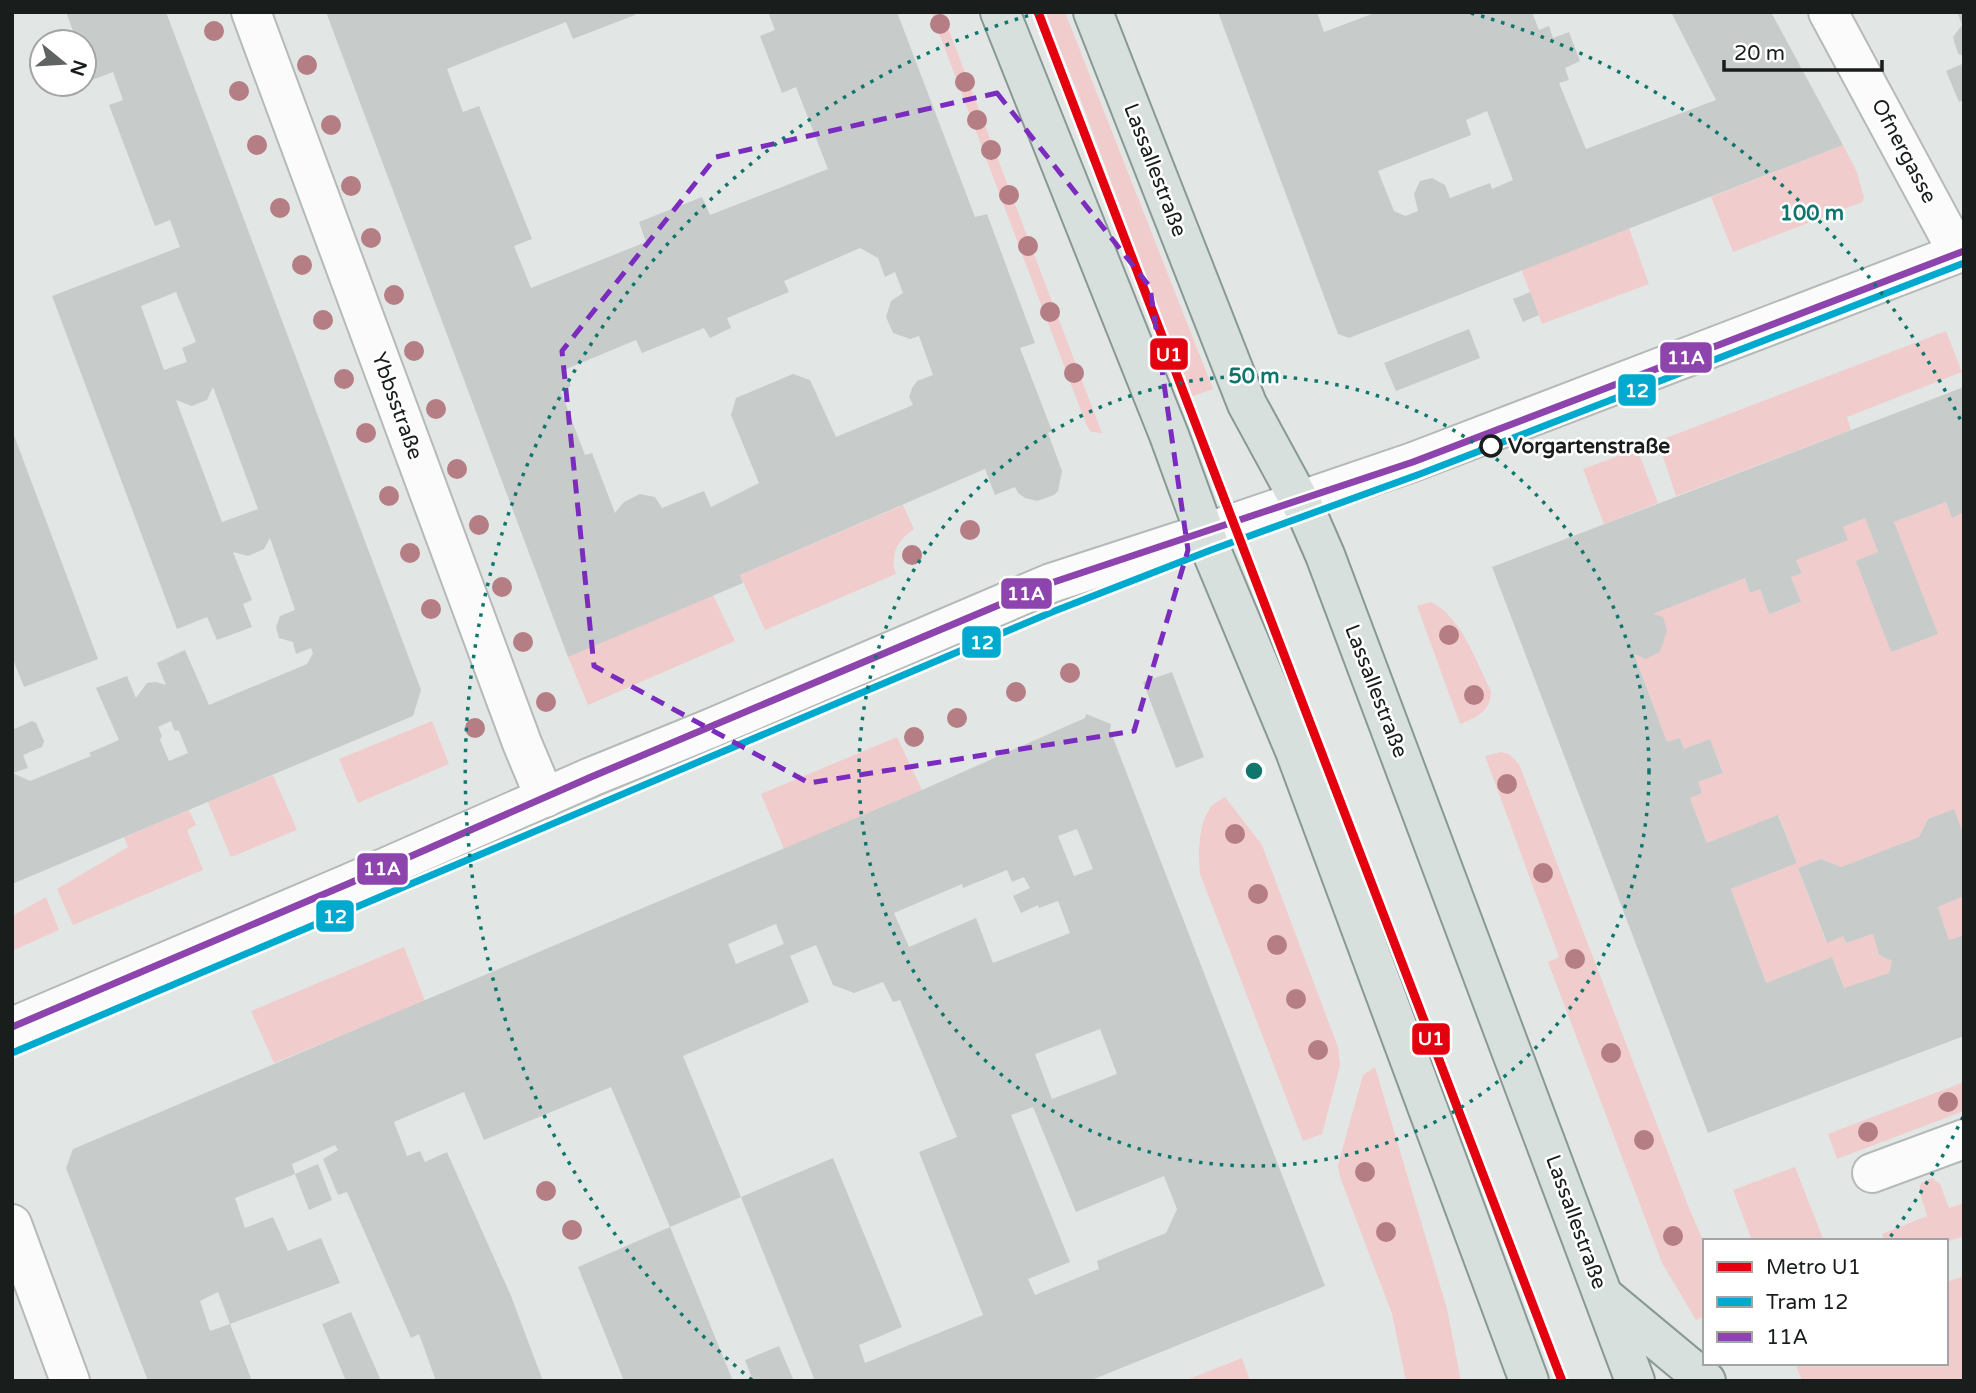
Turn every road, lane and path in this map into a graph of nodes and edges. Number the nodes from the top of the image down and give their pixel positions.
1 (251, 12) edge
2 (1000, 12) edge
3 (1093, 12) edge
4 (1828, 12) edge
5 (1961, 252) edge
6 (1300, 501) junction
7 (1205, 533) junction
8 (545, 798) junction
9 (12, 1027) edge
10 (1964, 1139) edge
11 (1872, 1173) dead end
12 (12, 1224) edge
13 (1603, 1295) junction
14 (1511, 1334) junction
15 (70, 1381) edge
16 (1505, 1381) edge
17 (1528, 1381) edge
18 (1635, 1381) edge
19 (1706, 1381) edge

1 - 8 street, Ybbsstraße
2 - 7 main road
3 - 6 main road, Lassallestraße
4 - 5 street, Ofnergasse
5 - 6 street
6 - 7 street
6 - 13 main road, Lassallestraße
7 - 8 street
7 - 14 main road
8 - 9 street
10 - 11 street
12 - 15 street
13 - 18 main road, Lassallestraße
13 - 19 main road
14 - 16 main road
14 - 17 main road

